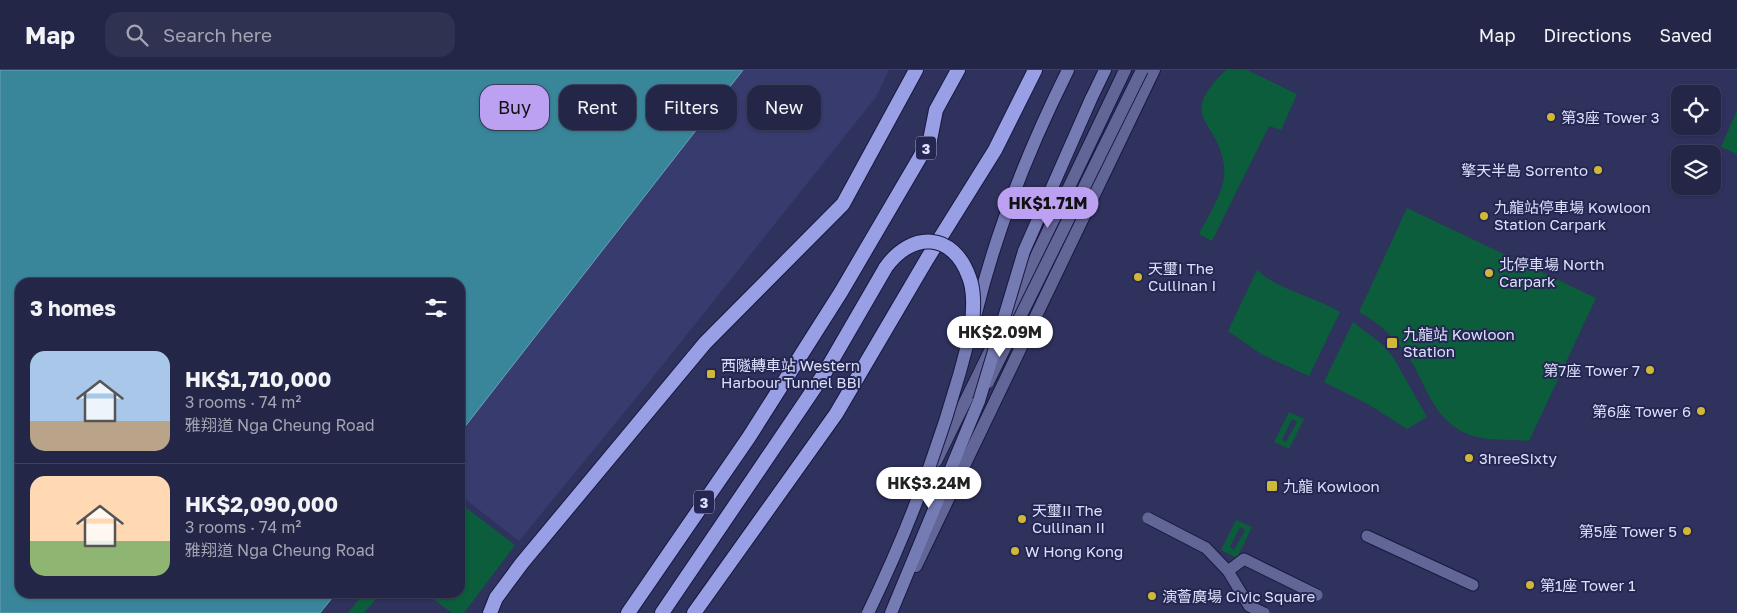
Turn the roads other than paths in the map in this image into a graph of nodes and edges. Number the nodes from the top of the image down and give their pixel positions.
1 (916, 70) edge
2 (958, 70) edge
3 (1036, 70) edge
4 (1068, 70) edge
5 (1105, 70) edge
6 (1125, 70) edge
7 (1142, 70) edge
8 (1154, 70) edge
9 (972, 327) junction
10 (1024, 337) junction
11 (995, 339) junction
12 (1000, 391) junction
13 (974, 397) junction
14 (1148, 518) dead end
15 (1367, 536) dead end
16 (1228, 571) junction
17 (1473, 585) dead end
18 (1317, 595) dead end
19 (490, 613) edge
20 (628, 613) edge
21 (662, 613) edge
22 (694, 613) edge
23 (867, 613) edge
24 (892, 613) edge
25 (1264, 613) edge

1 - 19 highway
2 - 20 highway, 3
3 - 22 highway
4 - 9 main road, bridge
5 - 13 main road, bridge
6 - 11 street
7 - 13 street, bridge
8 - 10 street
9 - 21 highway, bridge
9 - 23 main road, bridge
10 - 11 street
10 - 12 street
11 - 13 street
12 - 13 street
12 - 24 street
13 - 23 street
13 - 24 main road
14 - 16 street, bridge
15 - 17 street
16 - 18 street, bridge
16 - 25 street, bridge

